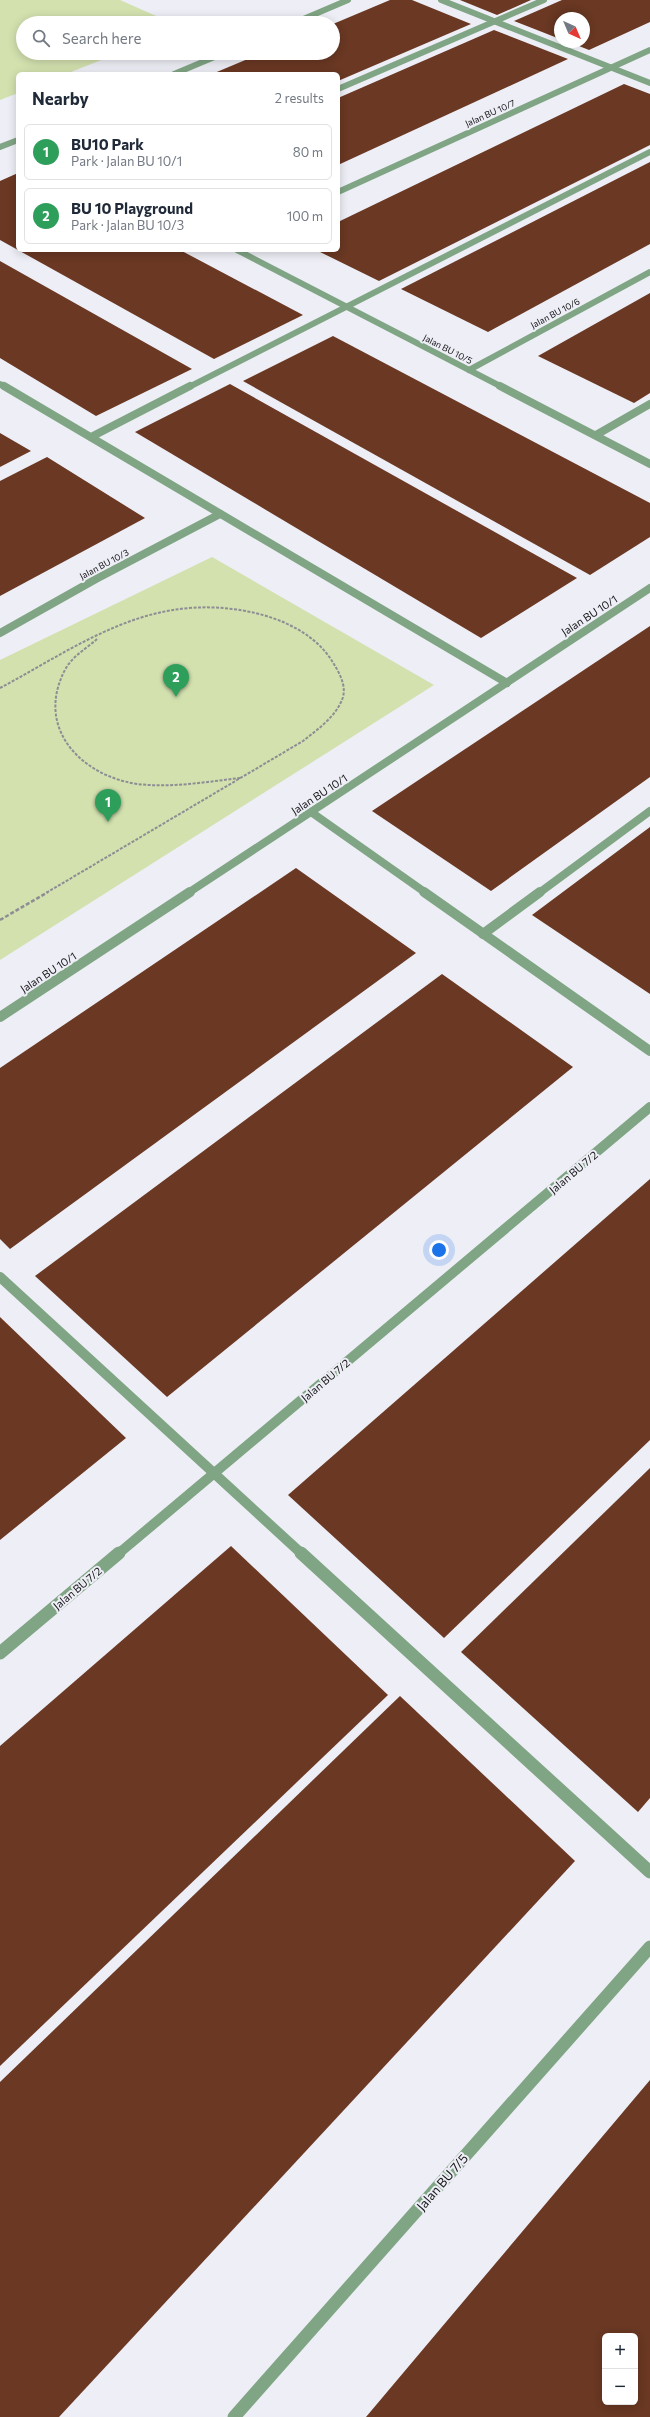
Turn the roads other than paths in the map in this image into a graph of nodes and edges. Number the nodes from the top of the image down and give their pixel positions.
1 (348, 0) edge
2 (441, 0) edge
3 (544, 0) edge
4 (310, 16) edge
5 (495, 21) junction
6 (650, 50) edge
7 (207, 60) edge
8 (611, 68) junction
9 (179, 72) edge
10 (650, 83) edge
11 (340, 88) edge
12 (16, 141) edge
13 (0, 148) edge
14 (650, 152) edge
15 (340, 191) edge
16 (241, 252) edge
17 (650, 272) edge
18 (347, 307) junction
19 (469, 370) junction
20 (0, 384) edge
21 (650, 404) edge
22 (596, 436) junction
23 (91, 437) junction
24 (650, 464) edge
25 (220, 514) junction
26 (650, 588) edge
27 (0, 633) edge
28 (507, 683) junction
29 (650, 811) edge
30 (311, 812) junction
31 (483, 934) junction
32 (0, 1017) edge
33 (650, 1051) edge
34 (650, 1107) edge
35 (0, 1277) edge
36 (214, 1473) junction
37 (0, 1653) edge
38 (650, 1872) edge
39 (650, 1947) edge
40 (234, 2417) edge

1 - 4 street
2 - 5 street
3 - 5 street
5 - 8 street
5 - 11 street
6 - 8 street, Jalan BU 10/7
7 - 9 street
8 - 10 street
8 - 15 street, Jalan BU 10/7
12 - 13 street
14 - 18 street
16 - 18 street, Jalan BU 10/5
17 - 19 street, Jalan BU 10/6
18 - 19 street, Jalan BU 10/5
18 - 23 street
19 - 22 street, Jalan BU 10/5
20 - 23 street
21 - 22 street
22 - 24 street, Jalan BU 10/5
23 - 25 street
25 - 27 street, Jalan BU 10/3
25 - 28 street
26 - 28 street, Jalan BU 10/1
28 - 30 street, Jalan BU 10/1
29 - 31 street
30 - 31 street
30 - 32 street, Jalan BU 10/1
31 - 33 street
34 - 36 street, Jalan BU 7/2
35 - 36 street
36 - 37 street, Jalan BU 7/2
36 - 38 street
39 - 40 street, Jalan BU 7/5

